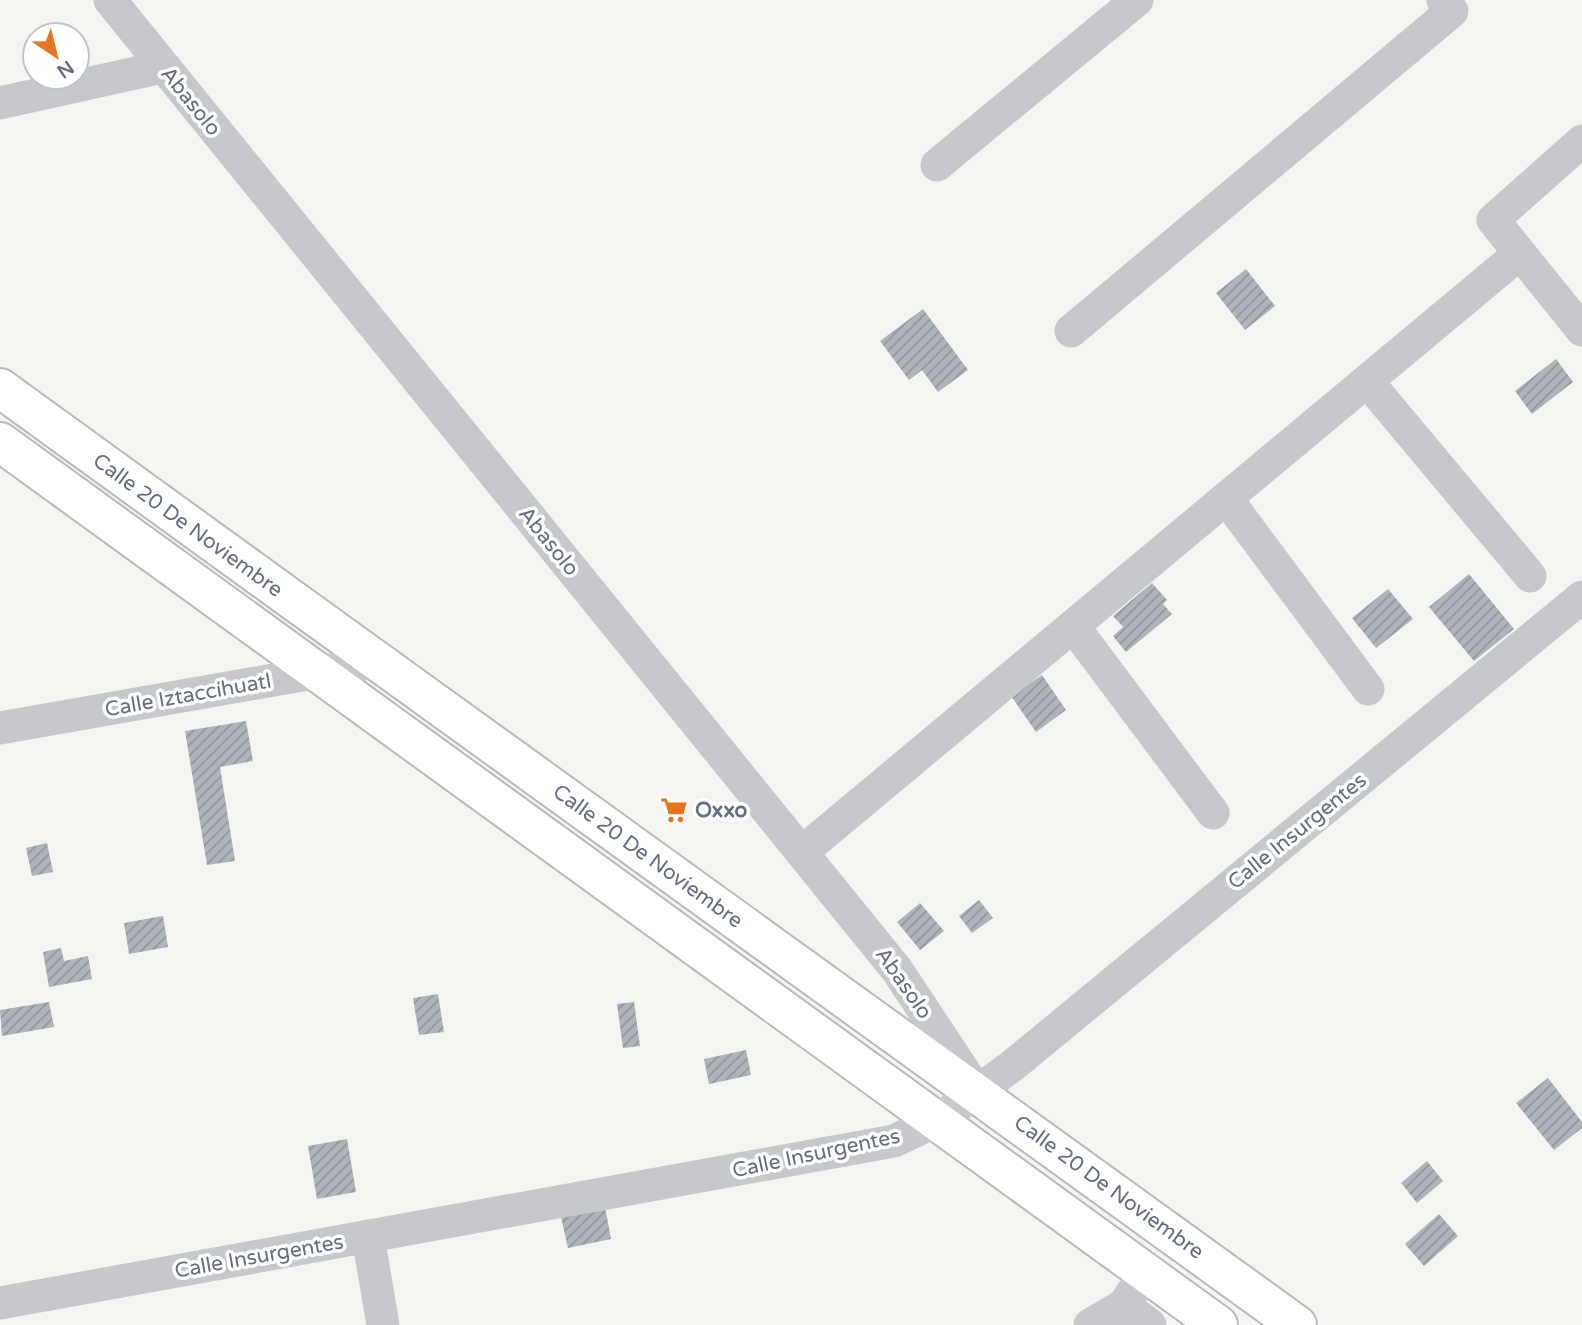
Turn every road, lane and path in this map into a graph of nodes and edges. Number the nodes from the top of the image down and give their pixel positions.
1 (110, 0) edge
2 (1137, 0) edge
3 (1443, 0) edge
4 (163, 67) junction
5 (0, 103) edge
6 (1582, 141) edge
7 (937, 165) dead end
8 (1520, 254) junction
9 (1582, 330) edge
10 (1071, 331) dead end
11 (1367, 381) junction
12 (0, 388) edge
13 (0, 442) edge
14 (1226, 498) junction
15 (1530, 576) dead end
16 (1582, 597) edge
17 (1073, 626) junction
18 (376, 662) junction
19 (317, 673) junction
20 (1368, 689) dead end
21 (0, 728) edge
22 (1213, 813) dead end
23 (802, 852) junction
24 (977, 1091) junction
25 (938, 1120) junction
26 (368, 1236) junction
27 (1145, 1273) junction
28 (0, 1303) edge
29 (1124, 1305) junction
30 (383, 1325) edge
31 (1090, 1325) edge
32 (1150, 1325) edge
33 (1218, 1325) edge
34 (1297, 1325) edge

1 - 4 street, Abasolo
2 - 7 street
3 - 10 street
4 - 5 street
4 - 23 street, Abasolo
6 - 8 street
8 - 9 street
8 - 11 street
11 - 14 street
11 - 15 street
12 - 18 main road, Calle 20 De Noviembre
13 - 19 main road, Calle 20 De Noviembre
14 - 17 street
14 - 20 street
16 - 24 street, Calle Insurgentes
17 - 22 street
17 - 23 street
18 - 19 street, Calle Iztaccíhuatl
18 - 24 main road, Calle 20 De Noviembre
19 - 21 street, Calle Iztaccíhuatl
19 - 25 main road, Calle 20 De Noviembre
23 - 24 street, Abasolo
24 - 25 street, Calle Insurgentes
24 - 34 main road, Calle 20 De Noviembre
25 - 26 street, Calle Insurgentes
25 - 27 main road, Calle 20 De Noviembre
26 - 28 street, Calle Insurgentes
26 - 30 street
27 - 29 street
27 - 33 main road, Calle 20 De Noviembre
29 - 31 street
29 - 32 street

